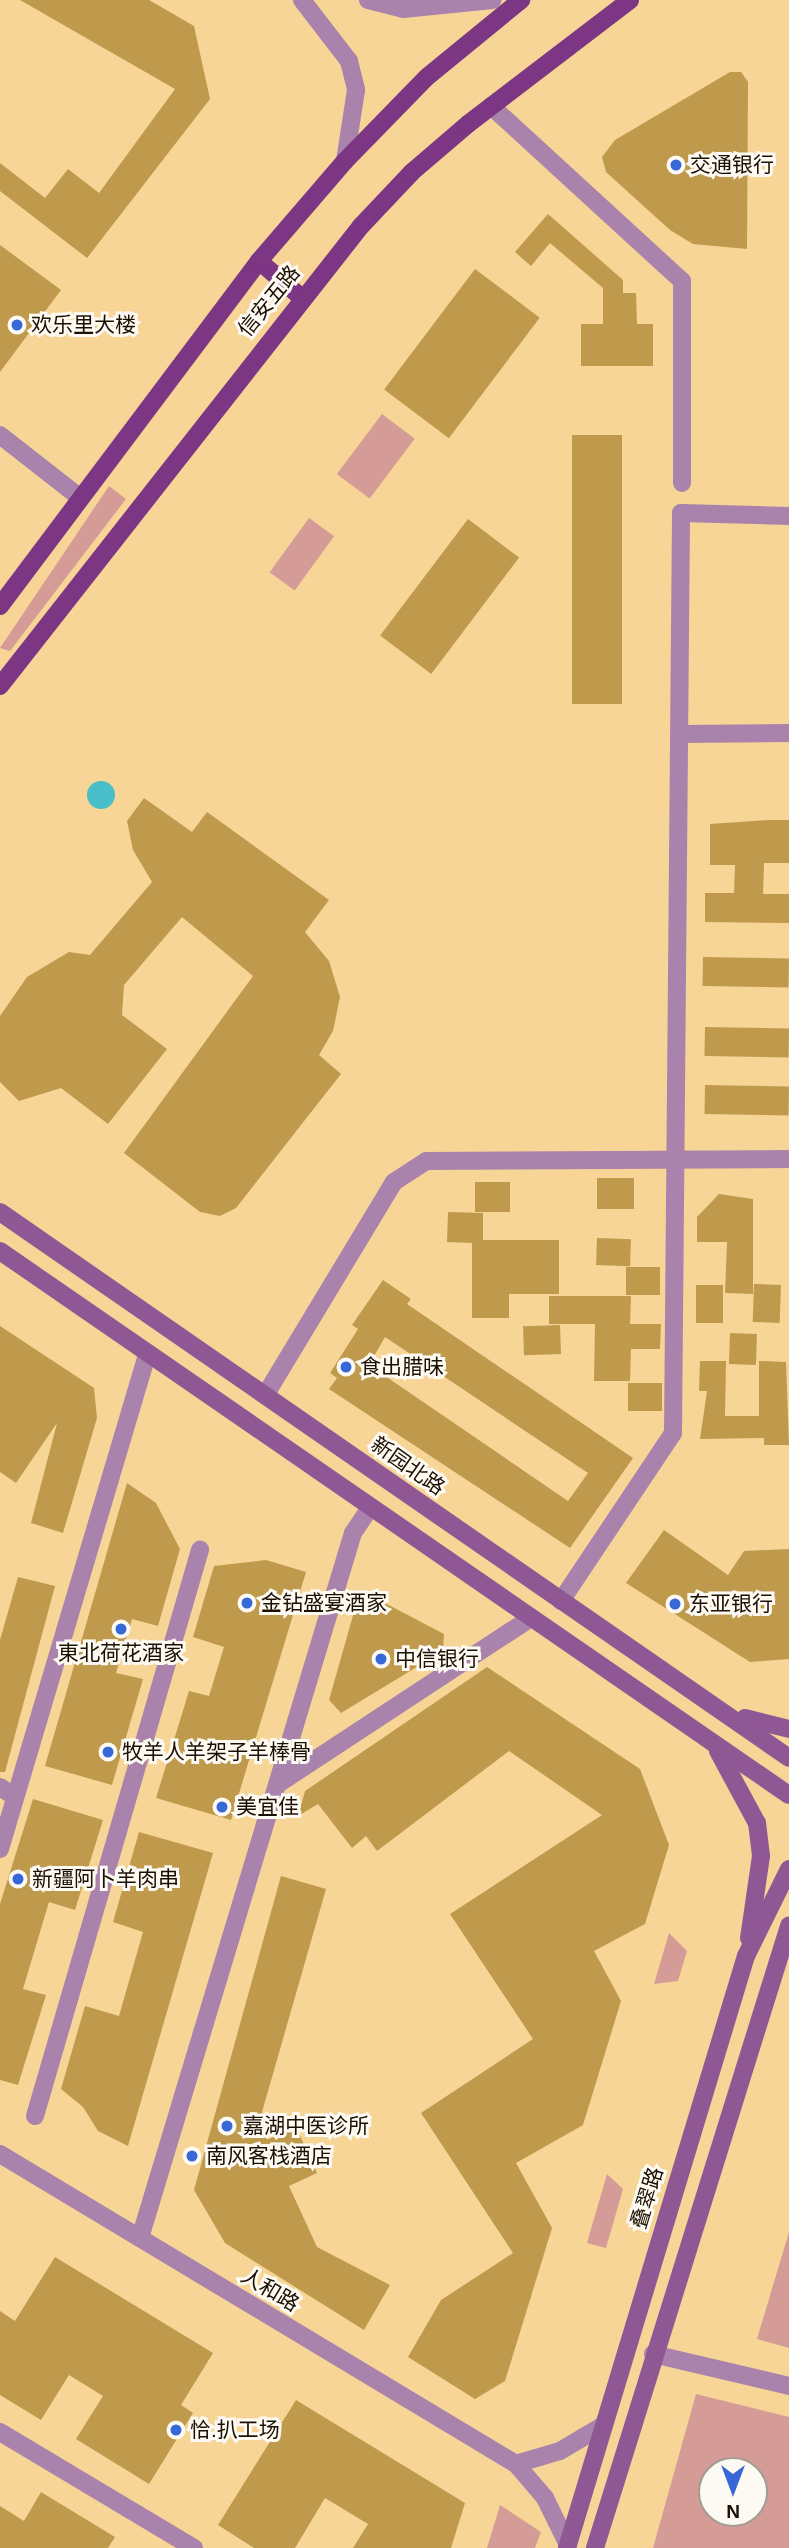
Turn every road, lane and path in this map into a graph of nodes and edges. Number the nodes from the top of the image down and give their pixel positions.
1 (302, 0) edge
2 (368, 0) edge
3 (493, 0) edge
4 (521, 0) edge
5 (630, 0) edge
6 (491, 106) junction
7 (345, 161) junction
8 (259, 261) junction
9 (301, 297) junction
10 (0, 435) edge
11 (681, 483) dead end
12 (79, 497) junction
13 (789, 516) edge
14 (0, 606) edge
15 (0, 659) edge
16 (20, 663) junction
17 (0, 686) edge
18 (789, 733) edge
19 (681, 734) junction
20 (676, 1159) junction
21 (789, 1159) edge
22 (0, 1212) edge
23 (0, 1251) edge
24 (147, 1355) junction
25 (266, 1394) junction
26 (370, 1508) junction
27 (200, 1550) dead end
28 (561, 1601) junction
29 (531, 1618) junction
30 (674, 1677) junction
31 (656, 1703) junction
32 (722, 1709) junction
33 (789, 1729) edge
34 (710, 1740) junction
35 (789, 1758) edge
36 (278, 1784) junction
37 (7, 1792) edge
38 (789, 1795) edge
39 (0, 1849) edge
40 (789, 1869) edge
41 (787, 1933) edge
42 (746, 1955) junction
43 (728, 2015) junction
44 (756, 2024) junction
45 (35, 2116) dead end
46 (0, 2154) edge
47 (140, 2238) junction
48 (653, 2354) junction
49 (789, 2386) edge
50 (602, 2426) junction
51 (0, 2432) edge
52 (516, 2464) junction
53 (567, 2546) edge
54 (194, 2548) edge
55 (595, 2548) edge

1 - 7 street
2 - 3 street
4 - 7 main road, 信安五路
5 - 6 main road, 信安五路
6 - 9 main road, 信安五路
6 - 11 street
7 - 8 main road, 信安五路
8 - 9 main road
8 - 12 main road, 信安五路
9 - 16 main road, 信安五路
10 - 12 street
12 - 14 main road, 信安五路
13 - 19 street
15 - 16 main road
16 - 17 main road, 信安五路
18 - 19 street
19 - 20 street
20 - 21 street
20 - 25 street
20 - 28 street
22 - 25 main road, 新园北路
23 - 24 main road
24 - 26 main road
24 - 37 street
25 - 28 main road, 新园北路
26 - 29 main road
26 - 36 street
27 - 45 street
28 - 30 main road, 新园北路
29 - 31 main road
29 - 36 street
30 - 31 main road
30 - 32 main road, 新园北路
31 - 34 main road
32 - 33 main road
32 - 35 main road, 新园北路
34 - 38 main road
34 - 42 main road
36 - 47 street
37 - 39 street
40 - 42 main road, 叠翠路
41 - 44 main road
42 - 43 main road, 叠翠路
43 - 44 main road
43 - 50 main road, 叠翠路
44 - 48 main road
46 - 47 street, 人和路
47 - 52 street, 人和路
48 - 49 street
48 - 55 main road
50 - 52 street
50 - 53 main road, 叠翠路
51 - 54 street
52 - 53 street, 人和路

